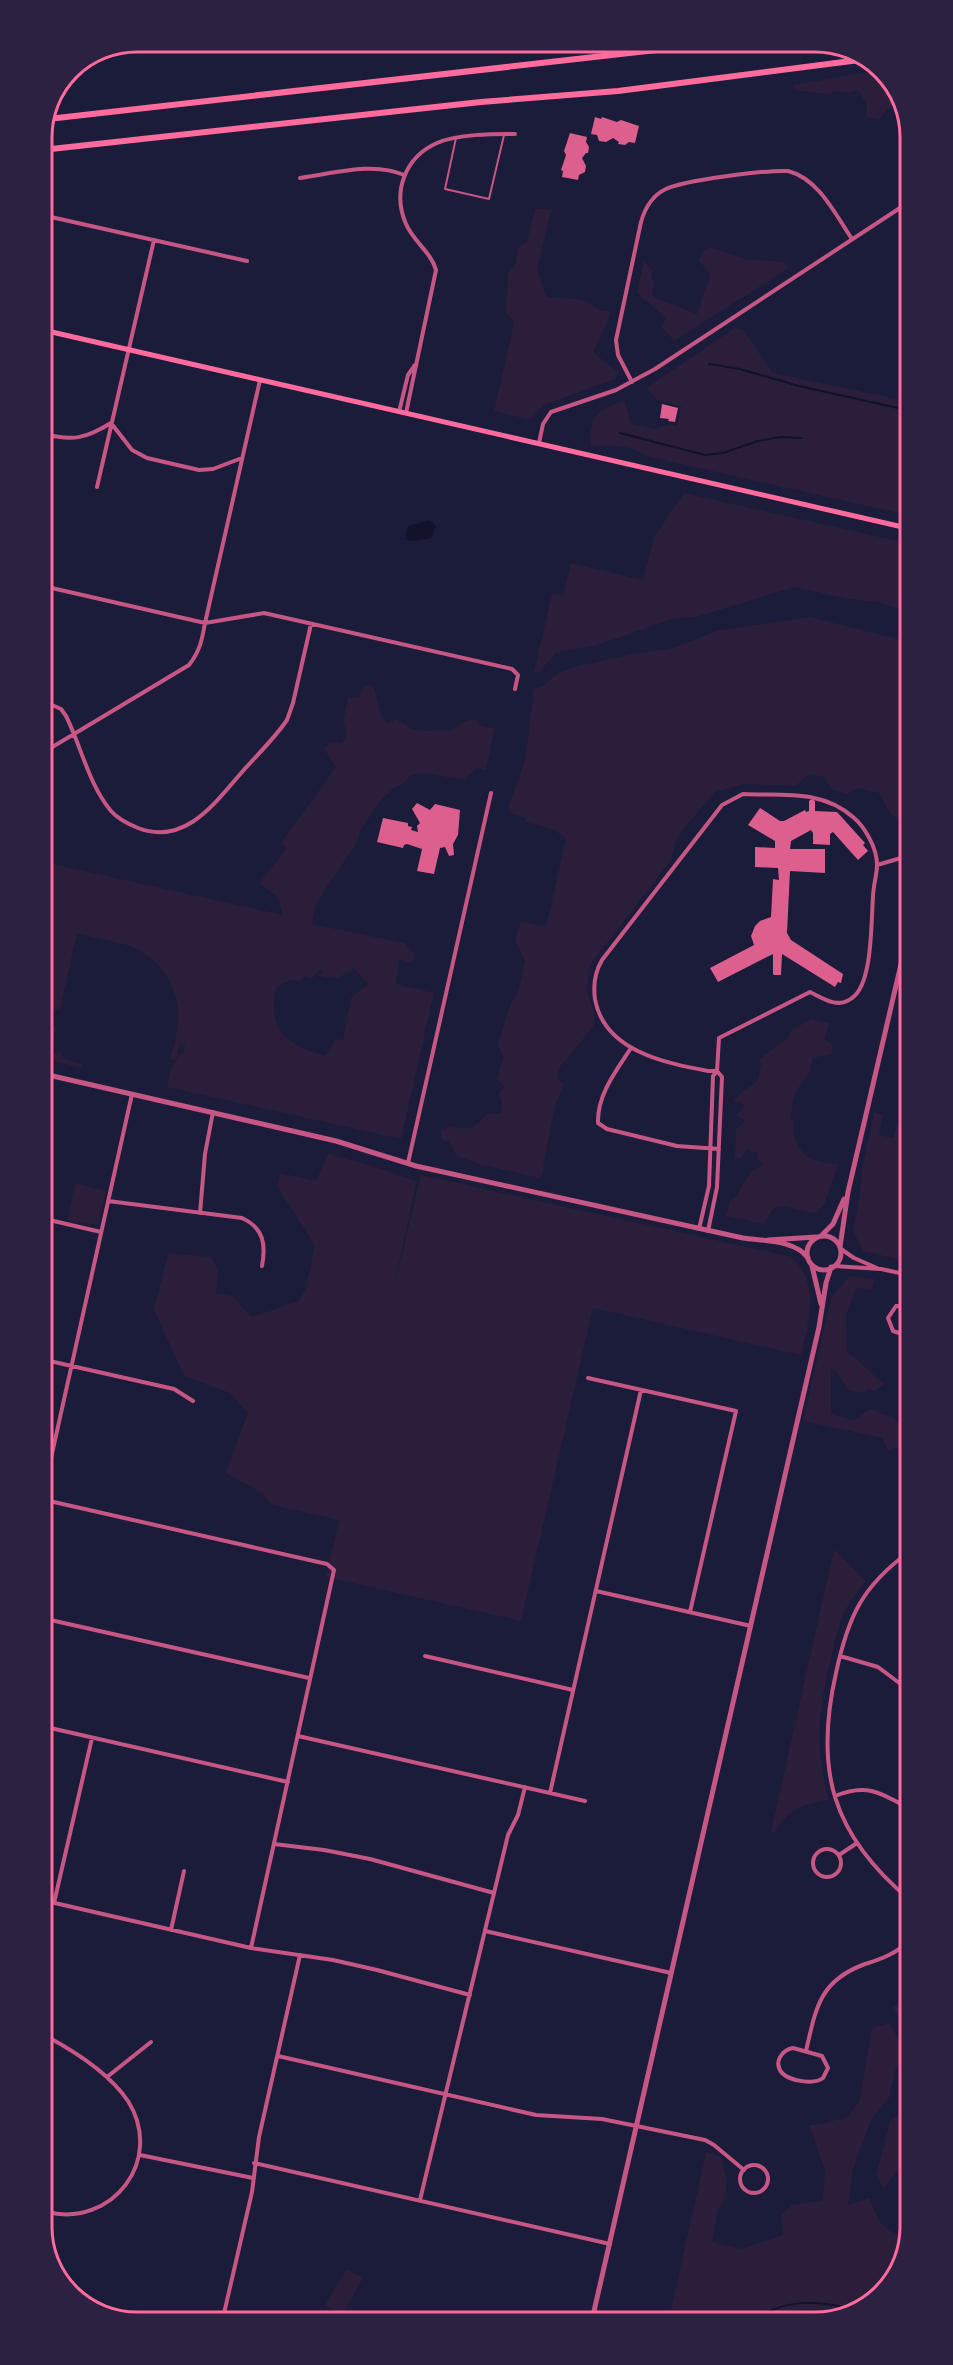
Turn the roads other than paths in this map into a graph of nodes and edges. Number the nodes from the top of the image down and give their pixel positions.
1 (632, 53) edge
2 (852, 61) edge
3 (55, 118) edge
4 (504, 134) junction
5 (515, 134) dead end
6 (456, 138) junction
7 (53, 149) edge
8 (404, 175) junction
9 (300, 178) dead end
10 (900, 208) edge
11 (53, 217) edge
12 (852, 239) junction
13 (154, 240) junction
14 (247, 261) dead end
15 (53, 332) edge
16 (128, 350) junction
17 (416, 364) junction
18 (260, 380) junction
19 (632, 382) junction
20 (399, 412) junction
21 (406, 413) junction
22 (111, 423) junction
23 (53, 436) edge
24 (539, 443) junction
25 (242, 458) junction
26 (97, 487) dead end
27 (900, 526) edge
28 (53, 588) edge
29 (205, 622) junction
30 (311, 624) junction
31 (515, 688) dead end
32 (53, 706) edge
33 (74, 733) junction
34 (53, 746) edge
35 (491, 793) dead end
36 (900, 858) edge
37 (877, 865) junction
38 (900, 970) edge
39 (899, 974) joint
40 (630, 1048) junction
41 (717, 1071) junction
42 (53, 1076) edge
43 (132, 1095) junction
44 (213, 1112) junction
45 (710, 1149) junction
46 (719, 1149) junction
47 (408, 1163) junction
48 (848, 1192) junction
49 (108, 1201) junction
50 (200, 1213) junction
51 (52, 1220) edge
52 (699, 1229) junction
53 (708, 1231) junction
54 (101, 1232) junction
55 (819, 1237) junction
56 (762, 1240) junction
57 (840, 1248) junction
58 (810, 1261) junction
59 (262, 1266) dead end
60 (833, 1267) junction
61 (881, 1269) junction
62 (900, 1273) edge
63 (900, 1305) edge
64 (821, 1306) junction
65 (900, 1333) edge
66 (52, 1362) edge
67 (72, 1366) junction
68 (588, 1378) dead end
69 (641, 1390) junction
70 (194, 1401) dead end
71 (52, 1453) edge
72 (52, 1502) edge
73 (900, 1559) edge
74 (596, 1591) junction
75 (690, 1612) junction
76 (52, 1620) edge
77 (751, 1626) junction
78 (424, 1656) dead end
79 (840, 1656) junction
80 (309, 1678) junction
81 (900, 1684) edge
82 (573, 1690) junction
83 (52, 1728) edge
84 (298, 1736) junction
85 (92, 1738) junction
86 (288, 1782) junction
87 (525, 1787) junction
88 (550, 1792) junction
89 (835, 1796) junction
90 (585, 1801) dead end
91 (900, 1804) edge
92 (857, 1843) junction
93 (274, 1844) junction
94 (839, 1855) junction
95 (184, 1871) dead end
96 (900, 1891) edge
97 (494, 1893) junction
98 (54, 1903) joint
99 (171, 1929) junction
100 (485, 1931) junction
101 (250, 1948) junction
102 (900, 1948) edge
103 (300, 1954) junction
104 (672, 1974) junction
105 (470, 1995) junction
106 (52, 2040) edge
107 (151, 2042) dead end
108 (806, 2051) junction
109 (278, 2056) junction
110 (107, 2077) junction
111 (444, 2094) junction
112 (637, 2125) junction
113 (140, 2155) junction
114 (254, 2163) junction
115 (744, 2170) junction
116 (253, 2178) junction
117 (420, 2200) junction
118 (52, 2213) edge
119 (610, 2244) junction
120 (224, 2312) edge
121 (594, 2312) edge

1 - 3 main road
2 - 7 main road
4 - 5 street
4 - 6 street
4 - 6 lane
6 - 8 street
8 - 9 street
8 - 17 street
10 - 12 street
11 - 13 street
12 - 19 street
12 - 19 street
13 - 14 street
13 - 16 street
15 - 16 main road
16 - 18 main road
16 - 22 street
17 - 20 street
17 - 21 street
18 - 20 main road
18 - 25 street
19 - 24 street
20 - 21 main road
21 - 24 main road
22 - 23 street
22 - 25 street
22 - 26 street
24 - 27 main road
25 - 29 street
28 - 29 street
29 - 30 street
29 - 33 street
30 - 31 street
30 - 33 street
32 - 33 street
33 - 34 street
35 - 47 street
36 - 37 street
37 - 40 street
37 - 41 street
38 - 39 street
39 - 48 street
40 - 41 street
40 - 45 street
41 - 45 street
41 - 46 street
42 - 43 street
43 - 44 street
43 - 49 street
44 - 47 street
44 - 50 street
45 - 46 street
45 - 52 street
46 - 53 street
47 - 52 street
48 - 55 street
48 - 57 street
49 - 50 street
49 - 54 street
50 - 59 street
51 - 54 street
52 - 53 street
53 - 56 street
54 - 67 street
55 - 56 street
55 - 57 street
55 - 58 street
56 - 58 street
57 - 60 street
57 - 61 street
58 - 60 street
58 - 64 street
60 - 61 street
60 - 64 street
61 - 62 street
63 - 65 street
64 - 77 street
66 - 67 street
67 - 70 street
67 - 71 street
68 - 69 street
69 - 74 street
69 - 75 street
72 - 80 street
73 - 79 street
74 - 75 street
74 - 82 street
75 - 77 street
76 - 80 street
77 - 104 street
78 - 82 street
79 - 81 street
79 - 89 street
80 - 84 street
82 - 88 street
83 - 85 street
84 - 86 street
84 - 87 street
85 - 86 street
85 - 98 street
86 - 93 street
87 - 88 street
87 - 97 street
88 - 90 street
89 - 91 street
89 - 92 street
92 - 94 street
92 - 96 street
93 - 97 street
93 - 101 street
94 - 94 street
95 - 99 street
97 - 100 street
98 - 99 street
99 - 101 street
100 - 104 street
100 - 105 street
101 - 103 street
102 - 108 street
103 - 105 street
103 - 109 street
104 - 112 street
105 - 111 street
106 - 110 street
107 - 110 street
108 - 108 street
109 - 111 street
109 - 114 street
110 - 113 street
111 - 112 street
111 - 117 street
112 - 115 street
112 - 119 street
113 - 116 street
113 - 118 street
114 - 116 street
114 - 117 street
115 - 115 street
116 - 120 street
117 - 119 street
119 - 121 street

